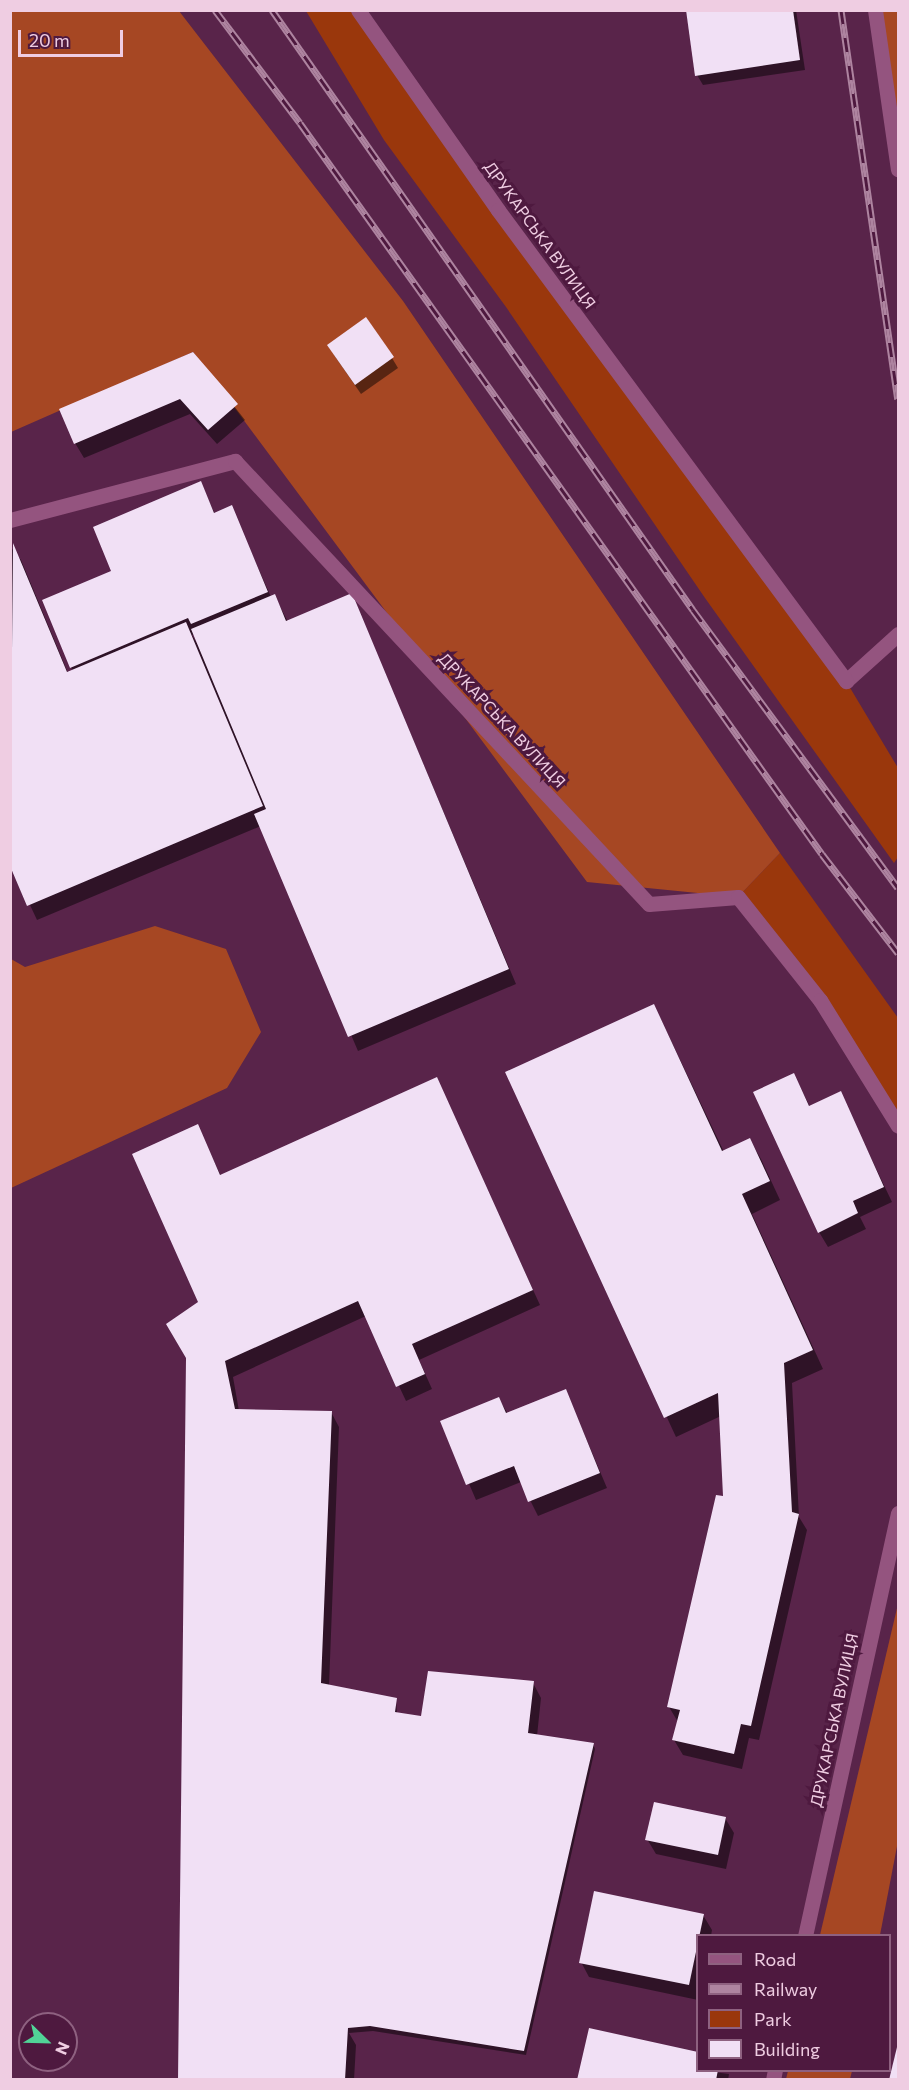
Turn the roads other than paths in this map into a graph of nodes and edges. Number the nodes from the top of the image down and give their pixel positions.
1 (358, 10) edge
2 (875, 10) edge
3 (898, 169) edge
4 (10, 520) edge
5 (898, 634) edge
6 (898, 1126) edge
7 (898, 1513) edge
8 (805, 1934) edge

1 - 5 street, ДРУКАРСЬКА ВУЛИЦЯ
2 - 3 street
4 - 6 street, ДРУКАРСЬКА ВУЛИЦЯ
7 - 8 street, ДРУКАРСЬКА ВУЛИЦЯ

